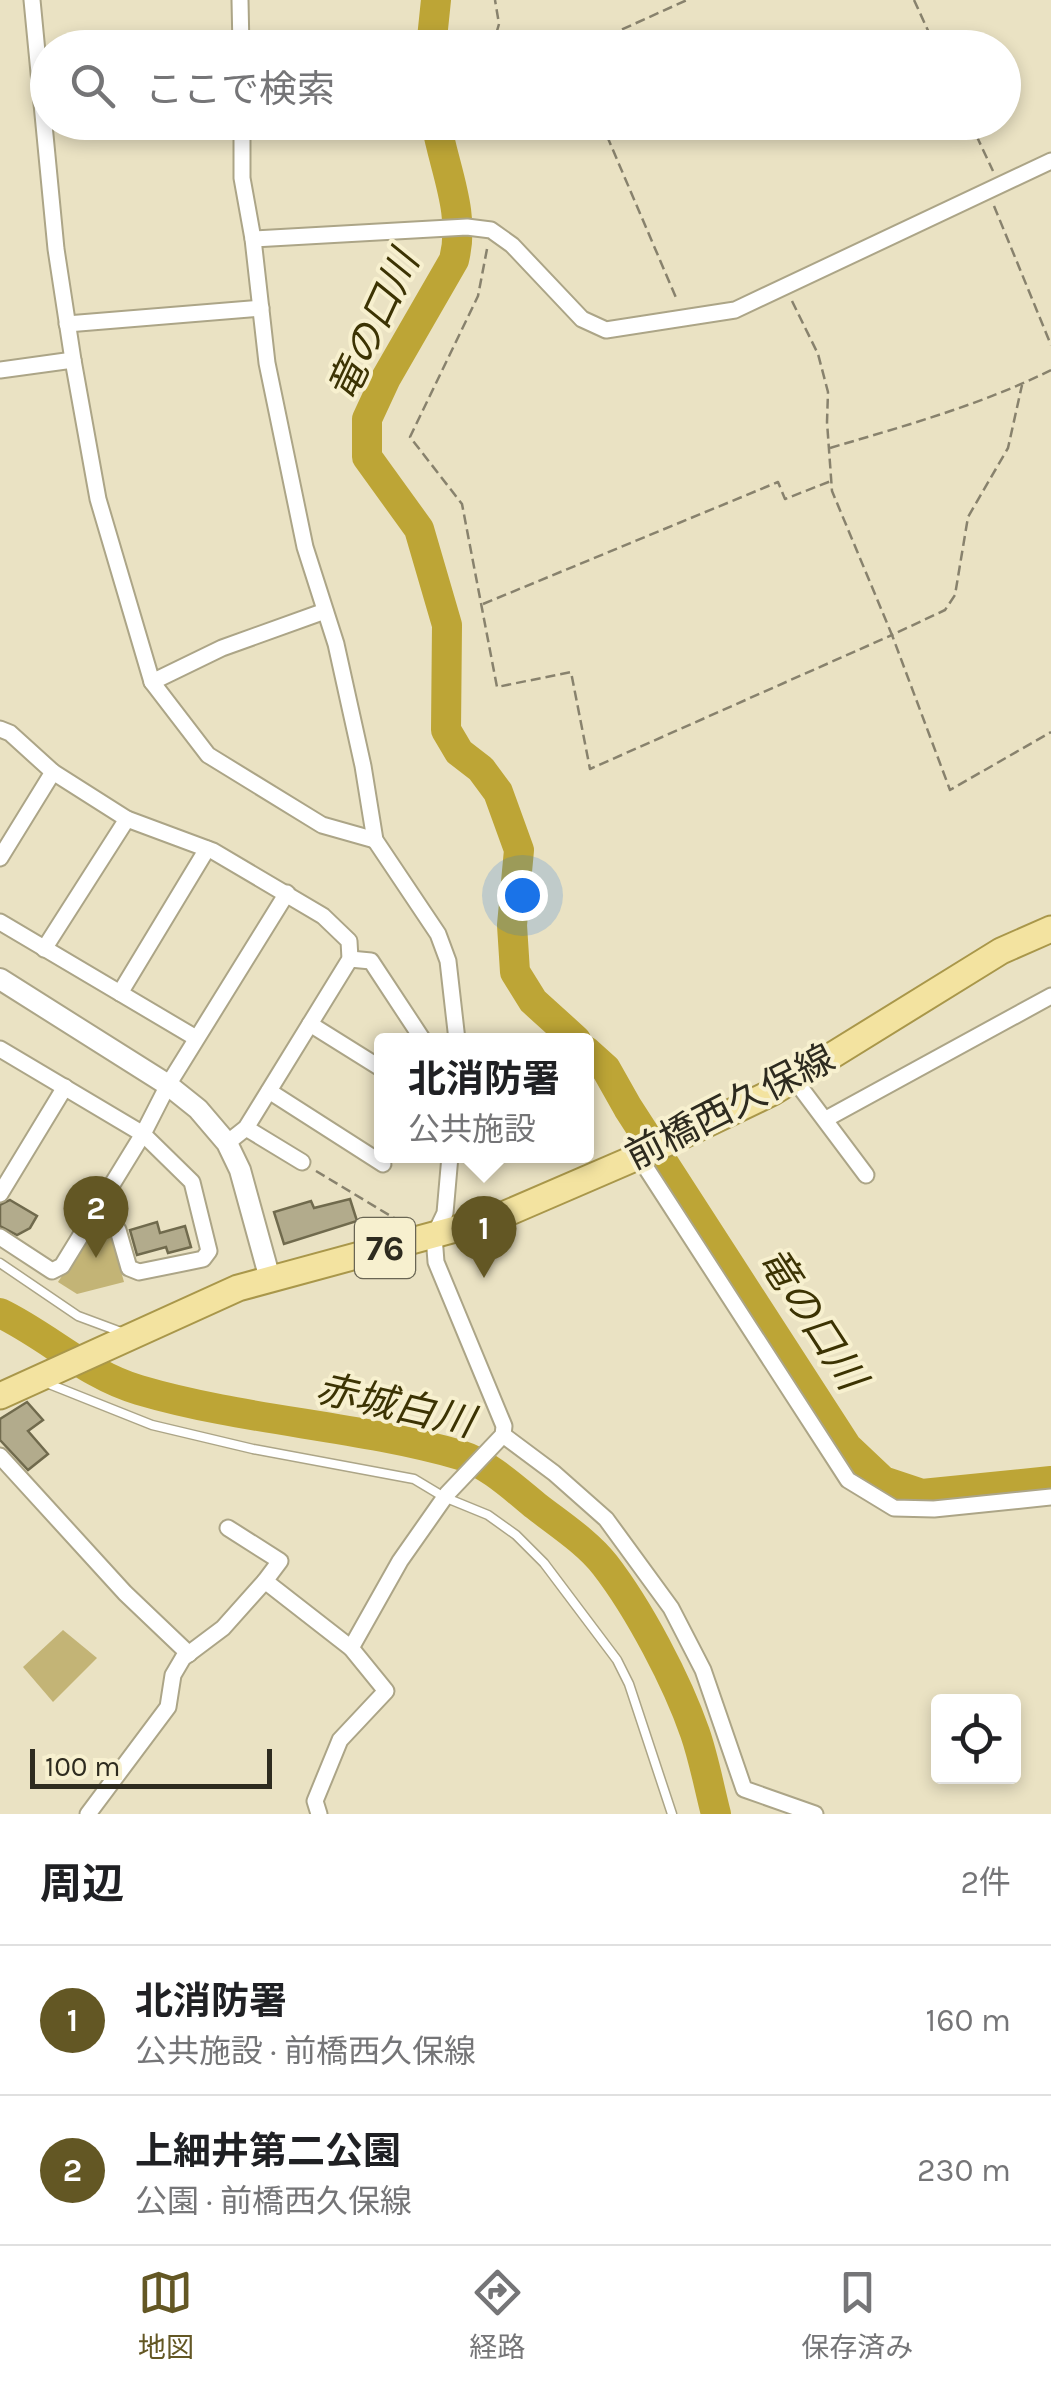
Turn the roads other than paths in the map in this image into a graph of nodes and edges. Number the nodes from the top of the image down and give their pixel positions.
1 (32, 0) edge
2 (240, 0) edge
3 (35, 30) edge
4 (241, 30) edge
5 (45, 140) edge
6 (242, 140) edge
7 (1051, 160) edge
8 (253, 240) junction
9 (261, 308) junction
10 (67, 324) junction
11 (73, 360) junction
12 (0, 370) edge
13 (325, 611) junction
14 (152, 682) junction
15 (0, 729) edge
16 (53, 772) junction
17 (128, 818) junction
18 (375, 840) junction
19 (207, 849) junction
20 (0, 858) edge
21 (287, 894) junction
22 (0, 922) edge
23 (1051, 929) edge
24 (44, 949) junction
25 (350, 958) junction
26 (0, 979) edge
27 (120, 993) junction
28 (1051, 996) edge
29 (310, 1024) junction
30 (418, 1033) edge
31 (456, 1033) edge
32 (196, 1038) junction
33 (0, 1049) edge
34 (374, 1063) edge
35 (794, 1079) junction
36 (168, 1085) junction
37 (65, 1088) junction
38 (269, 1091) junction
39 (826, 1119) junction
40 (246, 1128) junction
41 (143, 1134) junction
42 (227, 1143) junction
43 (640, 1156) junction
44 (374, 1158) edge
45 (302, 1162) road end
46 (449, 1163) edge
47 (866, 1176) dead end
48 (0, 1194) edge
49 (98, 1208) junction
50 (434, 1236) junction
51 (0, 1237) edge
52 (0, 1263) edge
53 (270, 1278) junction
54 (129, 1337) junction
55 (39, 1377) junction
56 (0, 1396) edge
57 (500, 1437) junction
58 (0, 1456) edge
59 (446, 1495) junction
60 (1051, 1497) edge
61 (228, 1528) dead end
62 (266, 1581) junction
63 (352, 1648) junction
64 (190, 1654) junction
65 (88, 1814) edge
66 (320, 1814) edge
67 (672, 1814) edge
68 (816, 1814) edge

1 - 3 street
2 - 4 street
5 - 10 street
6 - 8 street
7 - 8 street
8 - 9 street
9 - 10 street
9 - 13 street
10 - 11 street
11 - 12 street
11 - 14 street
13 - 14 street
13 - 18 street
14 - 18 street
15 - 16 street
16 - 17 street
16 - 20 street
17 - 19 street
17 - 24 street
18 - 31 street
19 - 21 street
19 - 27 street
21 - 25 street
21 - 32 street
22 - 24 street
23 - 35 main road, 前橋西久保線 / 76
24 - 27 street
25 - 29 street
25 - 30 street
26 - 36 street
27 - 32 street
28 - 39 street
29 - 34 street
29 - 38 street
32 - 36 street
33 - 37 street
35 - 39 street
35 - 43 main road, 前橋西久保線 / 76
36 - 41 street
36 - 42 street
37 - 41 street
37 - 48 street
38 - 40 street
38 - 44 street
39 - 47 street
40 - 42 street
40 - 45 street
41 - 49 street
41 - 49 street
42 - 53 street
43 - 50 main road, 前橋西久保線 / 76
43 - 60 street
46 - 50 street
49 - 51 street
50 - 53 main road, 前橋西久保線 / 76
50 - 57 street
52 - 54 lane
53 - 54 main road, 前橋西久保線 / 76
54 - 55 main road, 前橋西久保線 / 76
55 - 56 main road, 前橋西久保線 / 76
55 - 59 lane
57 - 59 street
57 - 68 street
58 - 64 street
59 - 63 street
59 - 67 lane
61 - 62 street
62 - 63 street
62 - 64 street
63 - 66 street
64 - 65 street

